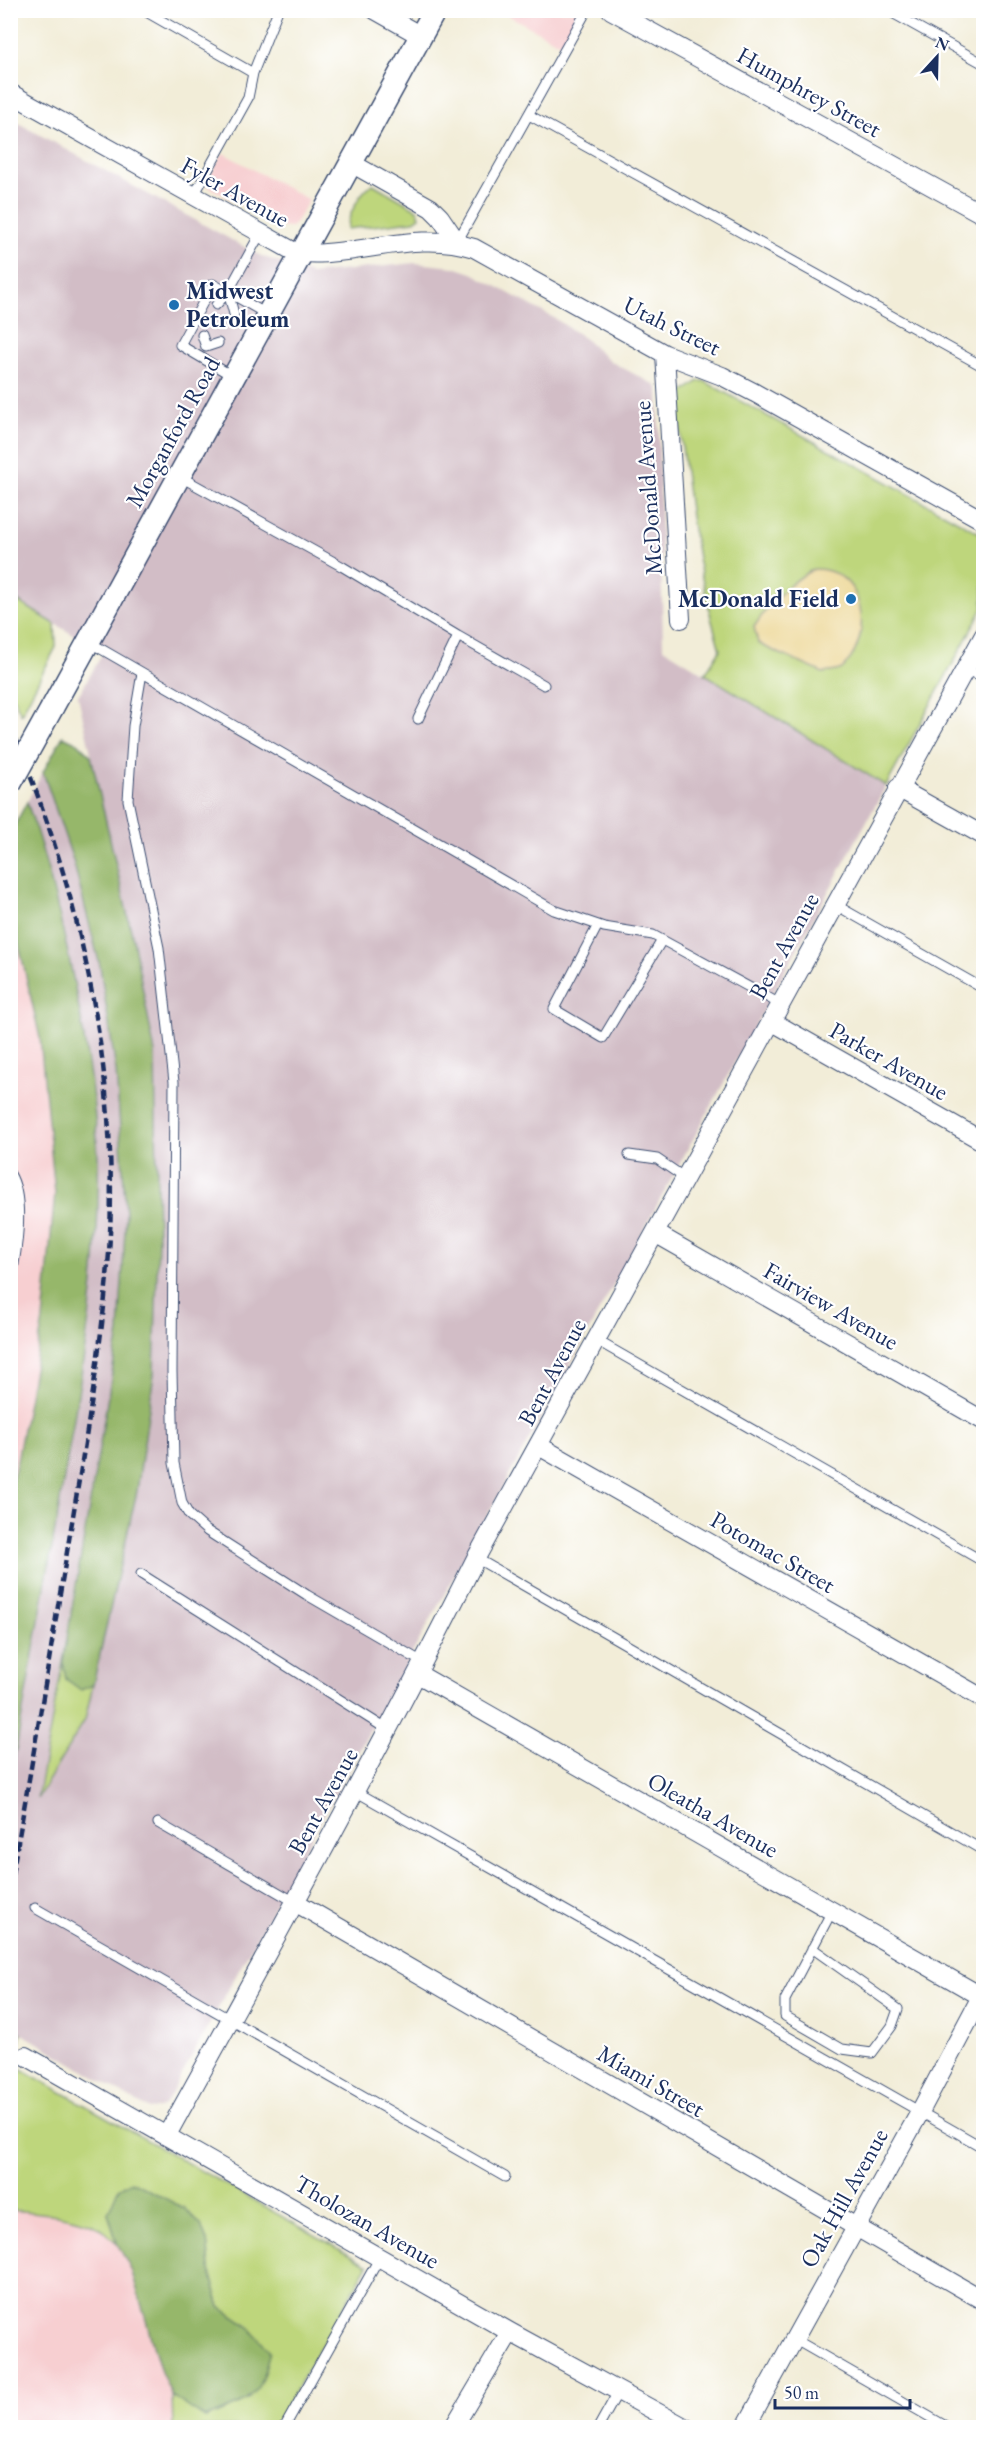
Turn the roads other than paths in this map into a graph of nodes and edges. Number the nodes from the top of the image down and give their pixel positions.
1 (143, 10) edge
2 (278, 10) edge
3 (375, 10) edge
4 (435, 10) edge
5 (587, 10) edge
6 (611, 10) edge
7 (887, 10) edge
8 (421, 36) junction
9 (984, 64) edge
10 (252, 73) junction
11 (10, 93) edge
12 (529, 115) junction
13 (351, 163) junction
14 (193, 197) junction
15 (984, 215) edge
16 (260, 234) junction
17 (457, 242) junction
18 (302, 253) junction
19 (228, 292) junction
20 (216, 304) dead end
21 (234, 314) dead end
22 (268, 315) junction
23 (202, 335) dead end
24 (218, 343) dead end
25 (206, 347) junction
26 (665, 354) junction
27 (200, 356) junction
28 (984, 367) edge
29 (234, 377) junction
30 (179, 476) junction
31 (984, 520) edge
32 (681, 619) dead end
33 (984, 635) edge
34 (458, 636) junction
35 (88, 642) junction
36 (966, 669) junction
37 (142, 673) junction
38 (984, 679) edge
39 (544, 685) dead end
40 (418, 719) dead end
41 (10, 784) edge
42 (898, 788) junction
43 (984, 836) edge
44 (834, 904) junction
45 (598, 924) junction
46 (662, 940) junction
47 (984, 989) edge
48 (780, 1004) junction
49 (771, 1021) junction
50 (984, 1142) edge
51 (629, 1155) dead end
52 (10, 1174) edge
53 (685, 1178) junction
54 (655, 1233) junction
55 (10, 1286) edge
56 (596, 1340) junction
57 (984, 1421) edge
58 (539, 1446) junction
59 (476, 1558) junction
60 (984, 1562) edge
61 (141, 1574) dead end
62 (421, 1668) junction
63 (984, 1699) edge
64 (388, 1730) junction
65 (355, 1791) junction
66 (158, 1824) dead end
67 (984, 1851) edge
68 (294, 1902) junction
69 (35, 1908) dead end
70 (832, 1911) junction
71 (812, 1948) junction
72 (983, 1995) edge
73 (231, 2018) junction
74 (26, 2056) dead end
75 (920, 2112) junction
76 (167, 2135) junction
77 (984, 2148) edge
78 (505, 2177) dead end
79 (856, 2227) junction
80 (380, 2257) junction
81 (984, 2301) edge
82 (510, 2332) junction
83 (794, 2338) junction
84 (618, 2392) junction
85 (284, 2427) edge
86 (453, 2427) edge
87 (598, 2427) edge
88 (686, 2427) edge
89 (745, 2427) edge
90 (949, 2427) edge

1 - 10 lane
2 - 10 lane
3 - 8 street
4 - 8 street, Morganford Road
5 - 12 lane
6 - 15 street, Humphrey Street
7 - 9 lane
8 - 13 street, Morganford Road
10 - 14 lane
11 - 14 street, Fyler Avenue
12 - 17 lane
12 - 28 lane
13 - 17 street
13 - 18 street, Morganford Road
14 - 16 street, Fyler Avenue
16 - 18 street, Fyler Avenue
16 - 19 lane
17 - 18 street, Fyler Avenue
17 - 26 street, Utah Street
18 - 22 street, Morganford Road
19 - 20 lane
19 - 21 lane
19 - 22 lane
19 - 27 lane
22 - 29 street, Morganford Road
23 - 25 lane
24 - 25 lane
25 - 27 lane
26 - 31 street, Utah Street
26 - 32 street, McDonald Avenue
27 - 29 lane
29 - 30 street, Morganford Road
30 - 34 lane
30 - 35 street, Morganford Road
33 - 36 street, Bent Avenue
34 - 39 lane
34 - 40 lane
35 - 37 lane
35 - 41 street, Morganford Road, bridge
36 - 38 lane
36 - 42 street, Bent Avenue
37 - 45 lane
37 - 62 lane
42 - 43 street
42 - 44 street, Bent Avenue
44 - 47 lane
44 - 48 street, Bent Avenue
45 - 46 lane
45 - 46 lane
46 - 48 lane
48 - 49 street, Bent Avenue
49 - 50 street, Parker Avenue
49 - 53 street, Bent Avenue
51 - 53 lane
52 - 55 lane
53 - 54 street, Bent Avenue
54 - 56 street, Bent Avenue
54 - 57 street, Fairview Avenue
56 - 58 street, Bent Avenue
56 - 60 lane
58 - 59 street, Bent Avenue
58 - 63 street, Potomac Street
59 - 62 street, Bent Avenue
59 - 67 lane
61 - 64 lane
62 - 64 street, Bent Avenue
62 - 70 street, Oleatha Avenue
64 - 65 street, Bent Avenue
65 - 68 street, Bent Avenue
65 - 75 lane
66 - 68 lane
68 - 73 street, Bent Avenue
68 - 79 street, Miami Street
69 - 73 lane
70 - 71 lane
70 - 72 street, Oleatha Avenue
71 - 71 lane
72 - 75 street, Oak Hill Avenue
73 - 76 street, Bent Avenue
73 - 78 lane
74 - 76 street, Tholozan Avenue
75 - 77 lane
75 - 79 street, Oak Hill Avenue
76 - 80 street, Tholozan Avenue
79 - 81 street, Miami Street
79 - 83 street, Oak Hill Avenue
80 - 82 street, Tholozan Avenue
80 - 85 lane
82 - 84 street, Tholozan Avenue
82 - 86 street
83 - 89 street, Oak Hill Avenue
83 - 90 lane
84 - 87 lane
84 - 88 street, Tholozan Avenue

